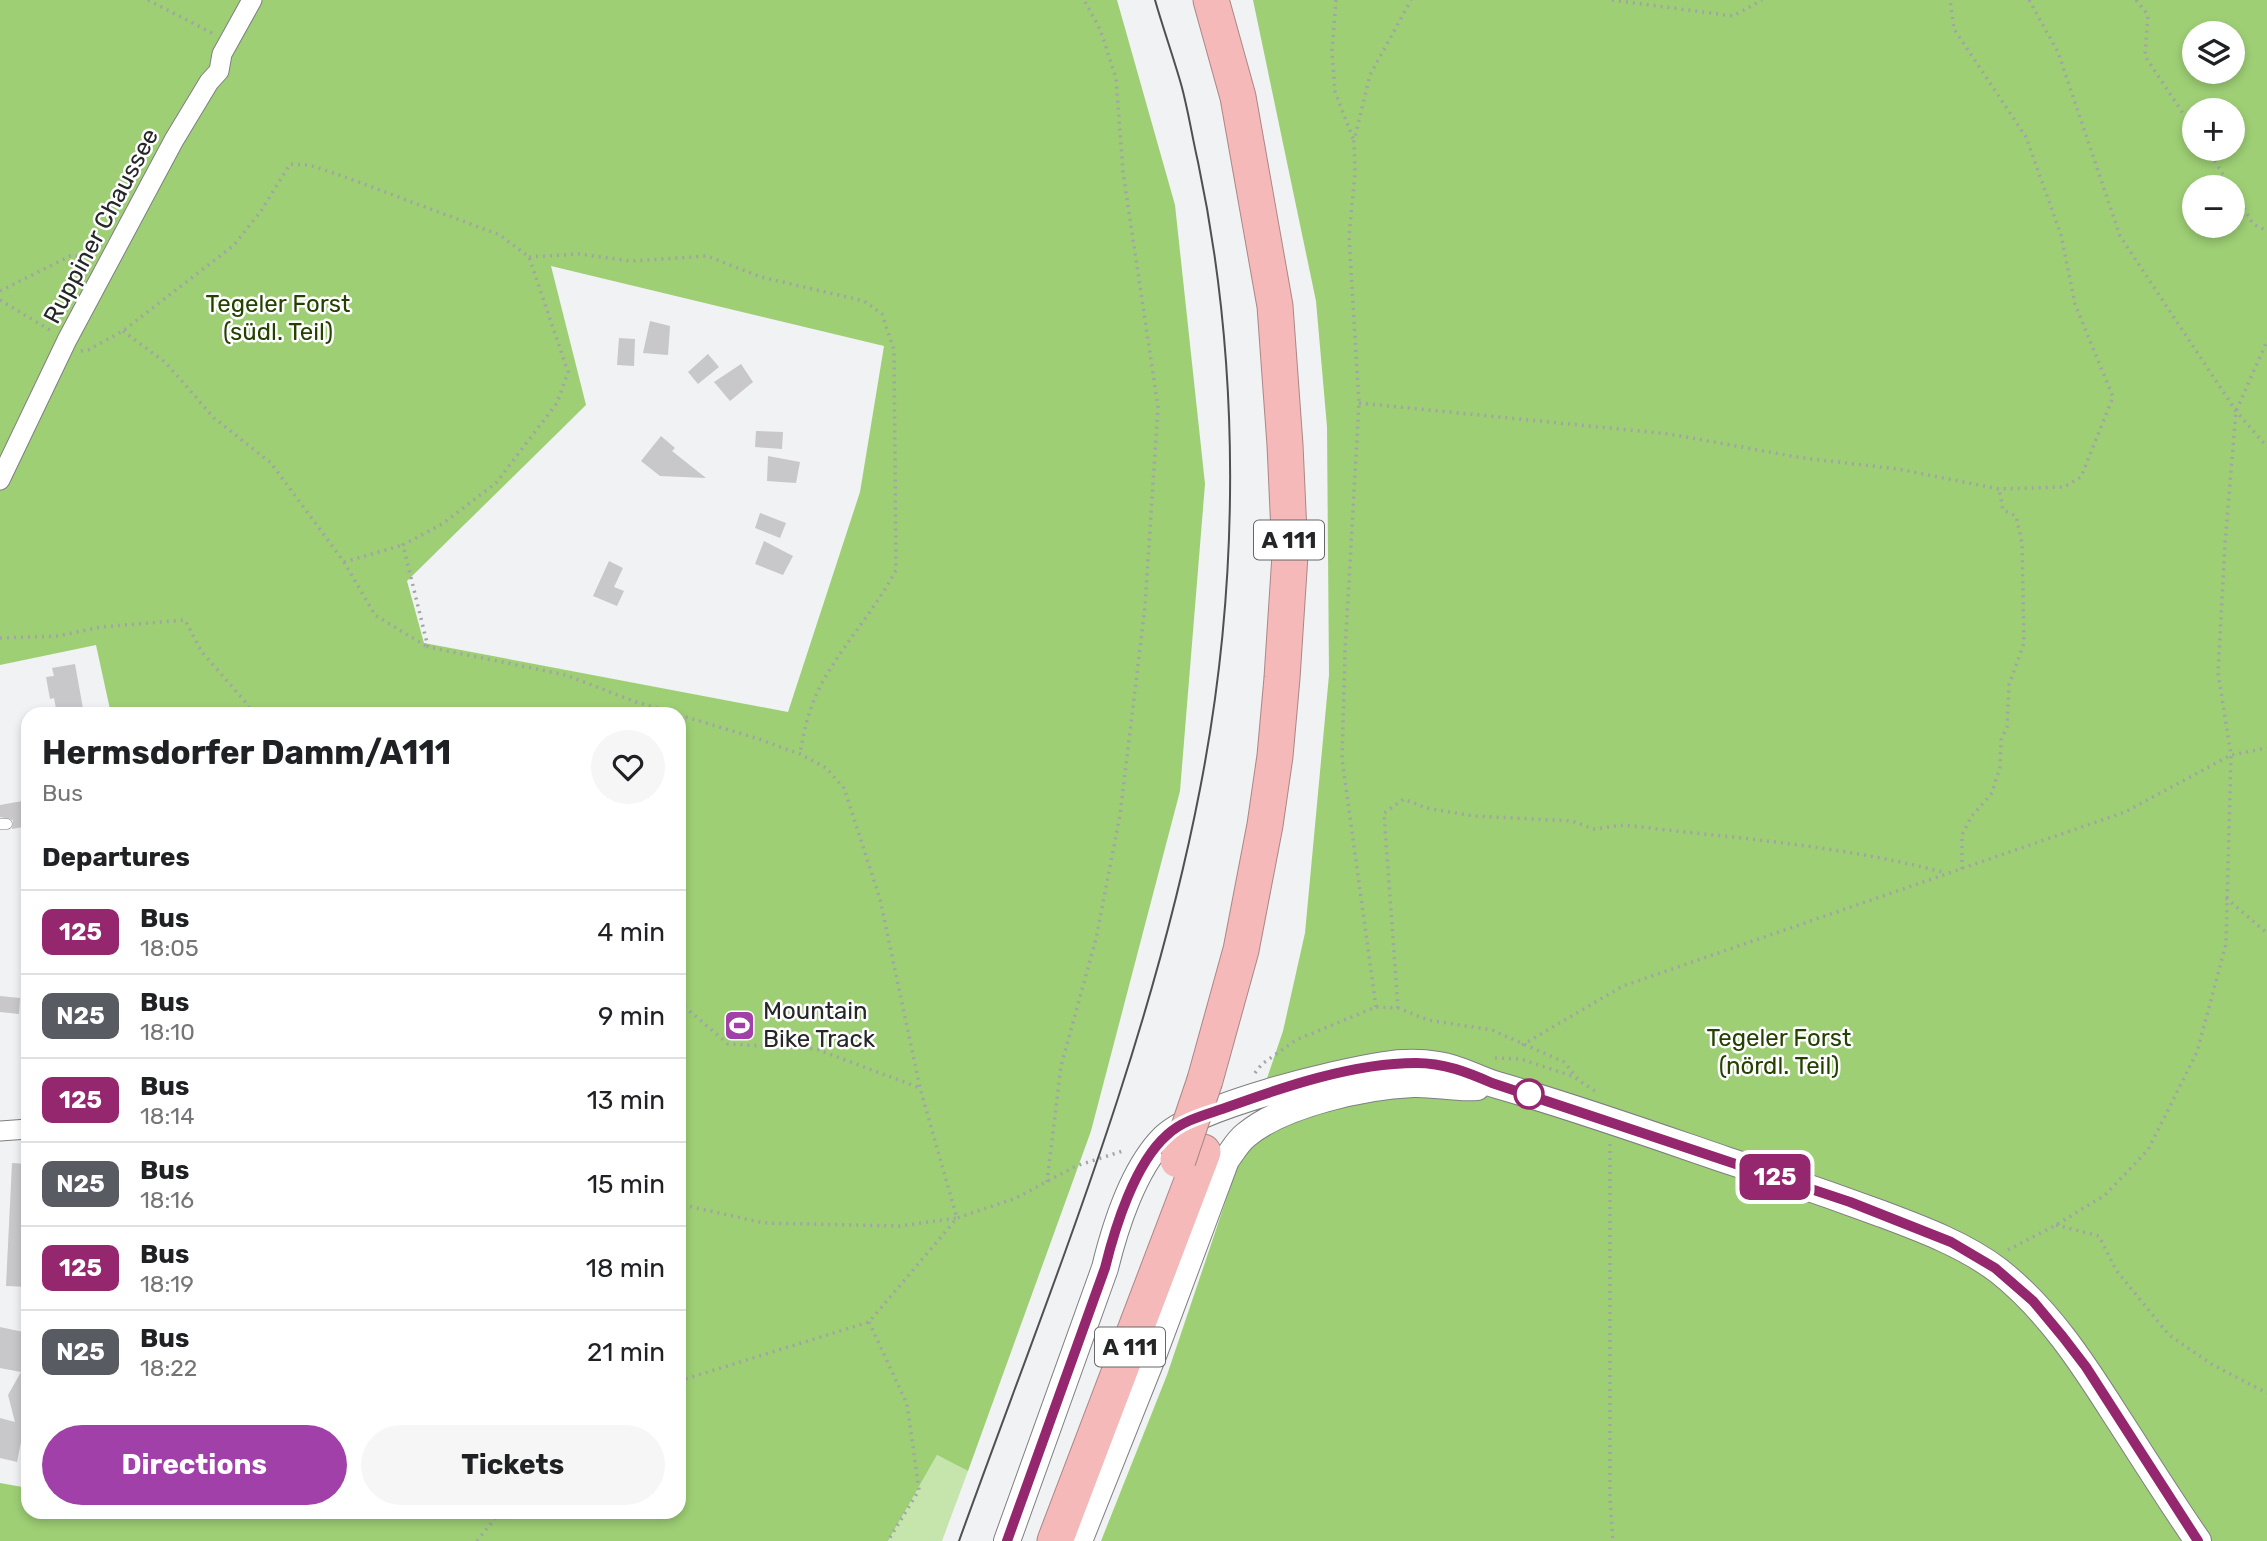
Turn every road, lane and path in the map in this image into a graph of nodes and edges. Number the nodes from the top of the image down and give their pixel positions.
1 (148, 0) edge
2 (252, 0) edge
3 (1084, 0) edge
4 (1211, 0) edge
5 (1231, 0) edge
6 (1336, 0) edge
7 (1410, 0) edge
8 (1612, 0) edge
9 (1762, 0) edge
10 (1950, 0) edge
11 (2029, 0) edge
12 (2136, 0) edge
13 (228, 42) junction
14 (2182, 112) edge
15 (1354, 141) junction
16 (2245, 211) edge
17 (2267, 232) edge
18 (528, 257) junction
19 (110, 260) junction
20 (0, 291) edge
21 (0, 300) edge
22 (124, 331) junction
23 (67, 340) junction
24 (2267, 341) edge
25 (1359, 403) junction
26 (2236, 411) junction
27 (2267, 447) edge
28 (0, 480) edge
29 (2000, 489) junction
30 (403, 545) junction
31 (344, 562) junction
32 (0, 638) edge
33 (428, 647) junction
34 (249, 707) edge
35 (654, 707) edge
36 (686, 716) edge
37 (2267, 748) edge
38 (800, 754) junction
39 (2231, 755) junction
40 (1962, 869) junction
41 (1948, 873) junction
42 (2226, 898) junction
43 (2267, 933) edge
44 (1376, 1007) junction
45 (686, 1008) edge
46 (1398, 1009) junction
47 (1522, 1045) junction
48 (1550, 1069) dead end
49 (1227, 1078) junction
50 (1492, 1083) junction
51 (920, 1088) junction
52 (21, 1130) edge
53 (0, 1131) edge
54 (1609, 1133) dead end
55 (1134, 1150) dead end
56 (1191, 1156) junction
57 (1047, 1182) junction
58 (686, 1206) edge
59 (957, 1218) junction
60 (2056, 1225) junction
61 (2009, 1250) dead end
62 (870, 1322) junction
63 (686, 1379) edge
64 (2267, 1393) edge
65 (494, 1519) edge
66 (477, 1541) edge
67 (888, 1541) edge
68 (1007, 1541) edge
69 (1032, 1541) edge
70 (1055, 1541) edge
71 (1079, 1541) edge
72 (1613, 1541) edge
73 (2198, 1541) edge

1 - 13 path
2 - 13 street, Ruppiner Chaussee
3 - 57 path
4 - 49 highway, A 111
5 - 49 highway, A 111
6 - 15 path
7 - 15 path
8 - 9 path
10 - 29 path
11 - 26 path
12 - 14 path
13 - 19 street, Ruppiner Chaussee
15 - 25 path
16 - 17 path
18 - 22 path
18 - 30 path
18 - 38 path
19 - 20 path
19 - 23 street, Ruppiner Chaussee
21 - 23 path
22 - 23 path
22 - 31 path
23 - 28 street, Ruppiner Chaussee
24 - 26 path
25 - 29 path
25 - 44 path
26 - 27 path
26 - 39 path
29 - 40 path
30 - 31 path
30 - 33 path
31 - 33 path
32 - 34 path
33 - 35 path
36 - 38 path
37 - 39 path
38 - 51 path
39 - 40 path
39 - 42 path
40 - 41 path
41 - 46 path
41 - 47 path
42 - 43 path
42 - 60 path
44 - 46 path
44 - 49 path
45 - 51 path
46 - 47 path
47 - 48 path
49 - 56 highway, A 111
50 - 68 main road
50 - 71 main road
50 - 73 main road
51 - 59 path
52 - 53 street
54 - 72 path
55 - 57 path
56 - 69 highway, A 111
56 - 70 highway, A 111
57 - 59 path
58 - 59 path
59 - 62 path
60 - 61 path
60 - 64 path
62 - 63 path
62 - 67 path
65 - 66 path

